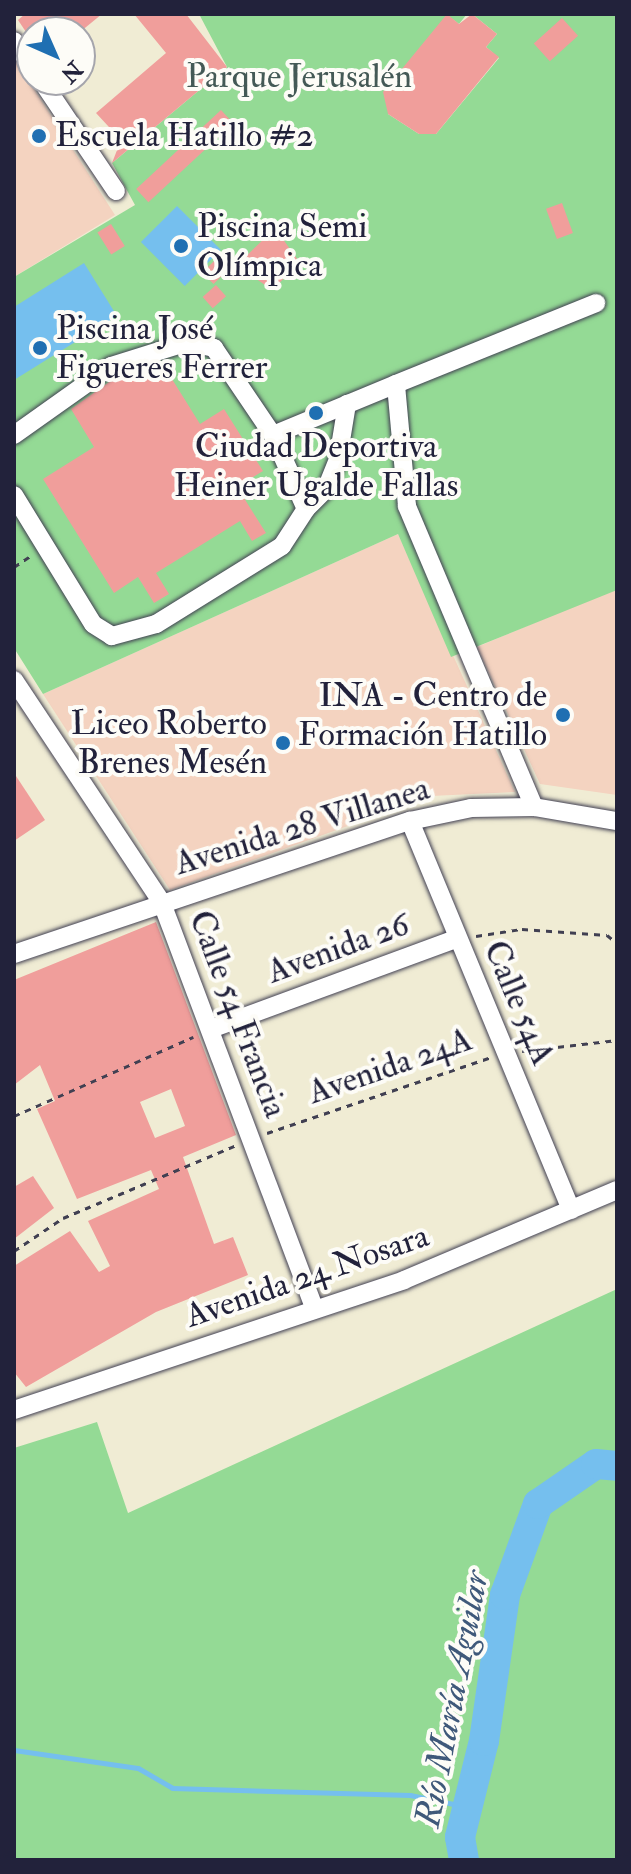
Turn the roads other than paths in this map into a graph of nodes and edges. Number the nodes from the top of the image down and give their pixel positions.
1 (52, 96) edge
2 (116, 191) dead end
3 (596, 303) dead end
4 (396, 384) junction
5 (347, 404) junction
6 (14, 435) edge
7 (273, 435) junction
8 (14, 495) edge
9 (306, 509) junction
10 (14, 680) edge
11 (534, 807) junction
12 (410, 821) junction
13 (617, 821) edge
14 (162, 903) junction
15 (456, 939) junction
16 (14, 954) edge
17 (211, 1029) junction
18 (617, 1190) edge
19 (571, 1210) junction
20 (315, 1309) junction
21 (14, 1410) edge

1 - 2 street
3 - 4 street
4 - 5 street
4 - 11 street
5 - 7 street
5 - 9 street
6 - 7 street
7 - 9 street
8 - 9 street
10 - 14 street, Calle 54 Francia
11 - 12 street, Avenida 28 Villanea
11 - 13 street, Avenida 28 Villanea
12 - 14 street, Avenida 28 Villanea
12 - 15 street, Calle 54A
14 - 16 street, Avenida 28 Villanea
14 - 17 street, Calle 54 Francia
15 - 17 street, Avenida 26
15 - 19 street, Calle 54A
17 - 20 street, Calle 54 Francia
18 - 19 street, Avenida 24 Nosara
19 - 20 street, Avenida 24 Nosara
20 - 21 street, Avenida 24 Nosara

